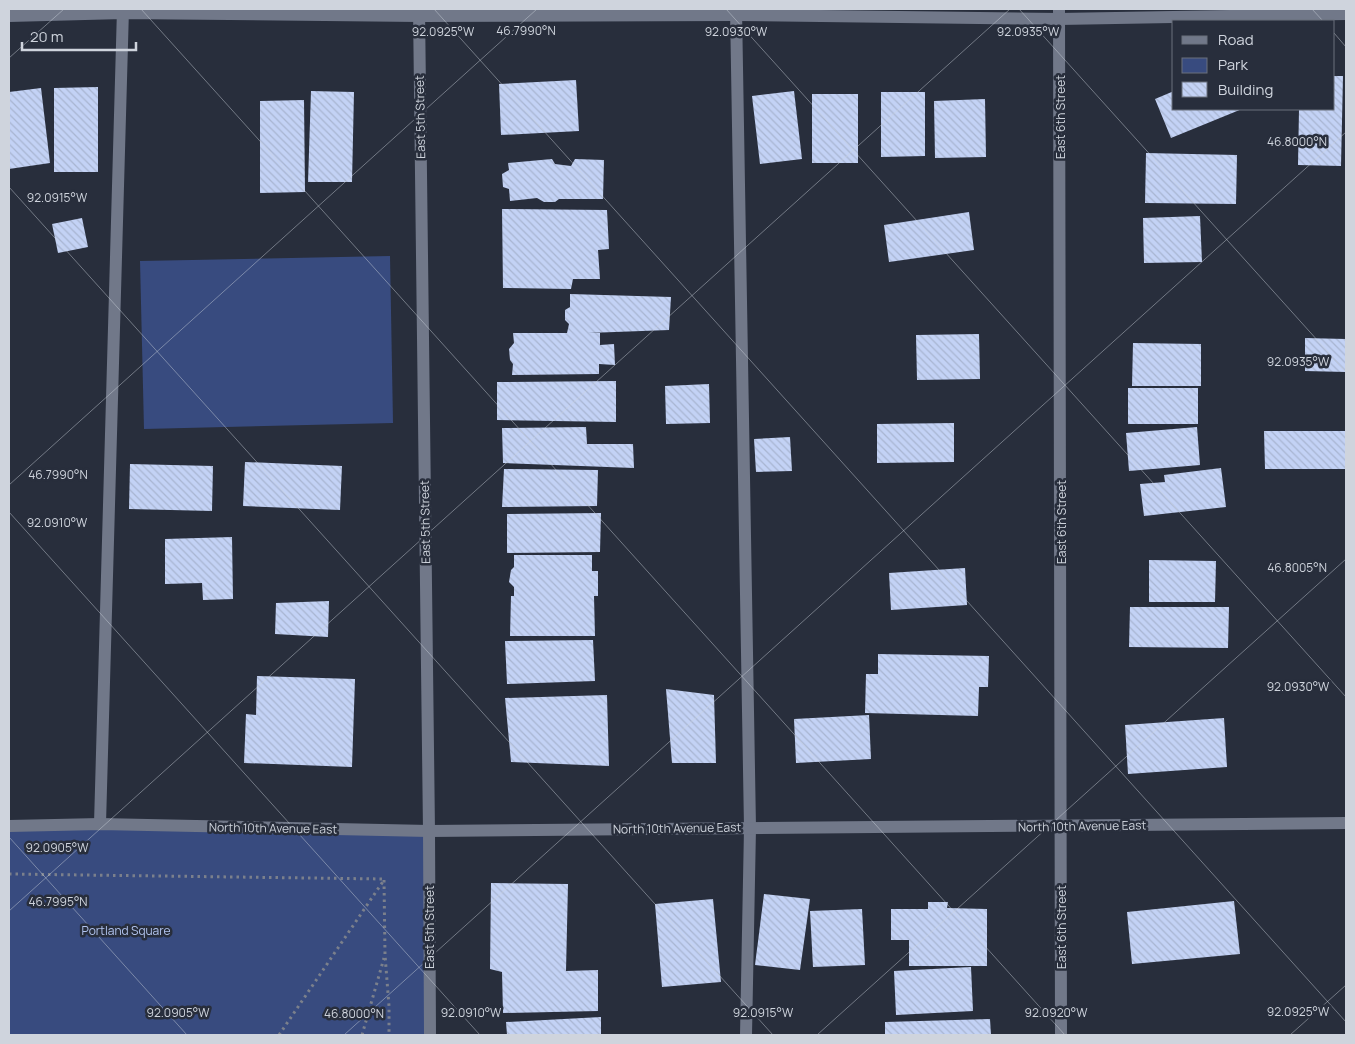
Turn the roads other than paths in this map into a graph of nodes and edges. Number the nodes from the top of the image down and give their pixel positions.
1 (123, 11) edge
2 (736, 12) edge
3 (419, 13) edge
4 (1059, 14) edge
5 (1346, 14) edge
6 (9, 16) edge
7 (1346, 823) edge
8 (100, 824) junction
9 (9, 826) edge
10 (1061, 826) junction
11 (750, 828) junction
12 (429, 832) junction
13 (430, 1035) edge
14 (746, 1035) edge
15 (1062, 1035) edge

1 - 3 street
1 - 6 street
1 - 8 street
2 - 3 street
2 - 4 street
2 - 11 street
3 - 12 street, East 5th Street
4 - 5 street
4 - 10 street, East 6th Street
7 - 10 street, North 10th Avenue East
8 - 9 street, North 10th Avenue East
8 - 12 street, North 10th Avenue East
10 - 11 street, North 10th Avenue East
10 - 15 street, East 6th Street
11 - 12 street, North 10th Avenue East
11 - 14 street
12 - 13 street, East 5th Street

